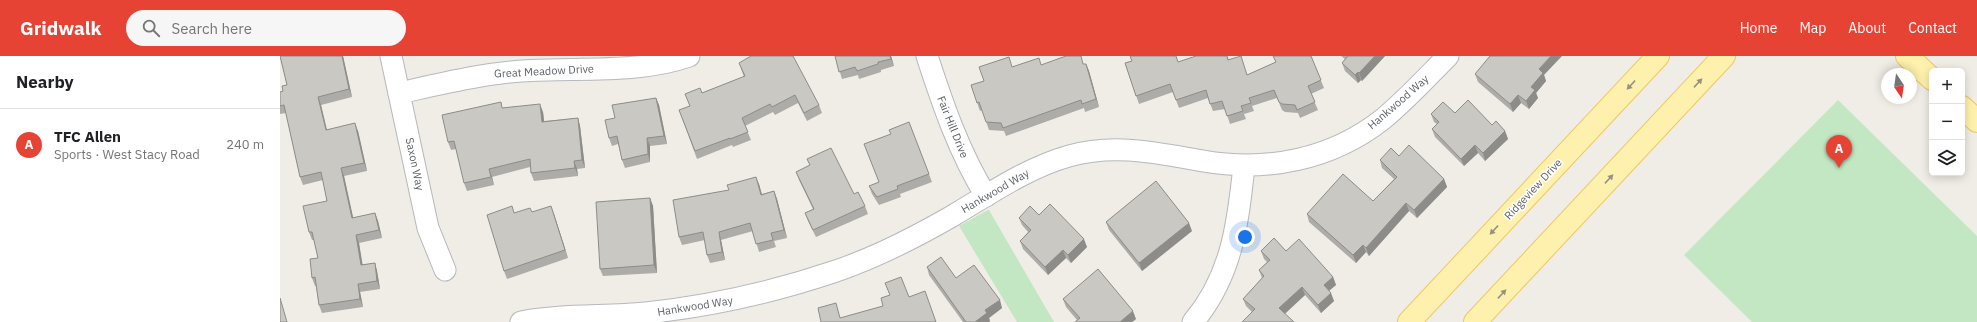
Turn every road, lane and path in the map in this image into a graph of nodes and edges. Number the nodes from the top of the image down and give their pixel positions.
1 (391, 56) edge
2 (689, 56) edge
3 (927, 56) edge
4 (1448, 56) edge
5 (1658, 56) edge
6 (1724, 56) edge
7 (1907, 56) edge
8 (1929, 76) edge
9 (399, 93) junction
10 (1965, 110) edge
11 (1977, 120) edge
12 (1244, 166) junction
13 (986, 196) junction
14 (445, 270) dead end
15 (698, 315) edge
16 (521, 322) edge
17 (1193, 322) edge
18 (1409, 322) edge
19 (1475, 322) edge

1 - 9 street, Saxon Way
2 - 9 street, Great Meadow Drive
3 - 13 street, Fair Hill Drive
4 - 12 street, Hankwood Way
5 -> 18 main road, Ridgeview Drive
19 -> 6 main road
7 - 8 main road
9 - 14 street, Saxon Way
10 - 11 main road
12 - 13 street, Hankwood Way
12 - 17 street
13 - 15 street, Hankwood Way
15 - 16 street, Hankwood Way

